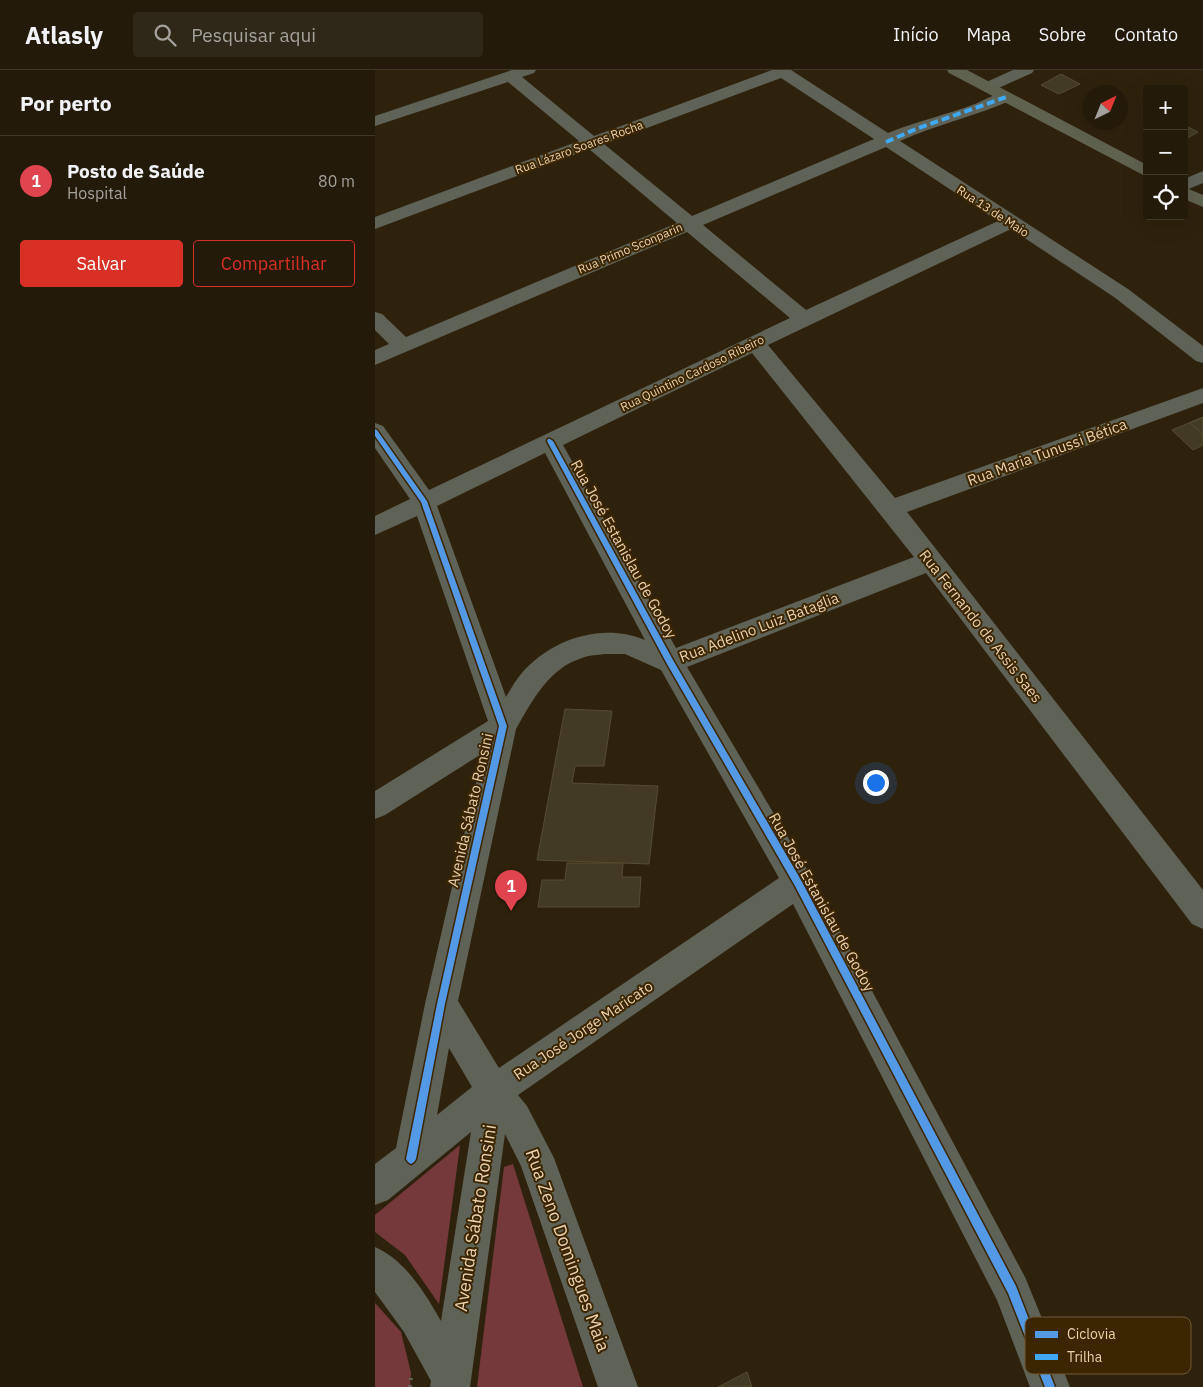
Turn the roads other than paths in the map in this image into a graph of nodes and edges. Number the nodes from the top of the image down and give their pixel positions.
1 (530, 70) edge
2 (955, 70) edge
3 (982, 70) edge
4 (1026, 70) edge
5 (781, 71) edge
6 (511, 76) junction
7 (999, 88) junction
8 (375, 121) edge
9 (887, 142) junction
10 (591, 143) junction
11 (1143, 153) edge
12 (1143, 170) edge
13 (1192, 182) edge
14 (1203, 202) edge
15 (1011, 222) junction
16 (375, 223) edge
17 (688, 224) junction
18 (375, 318) edge
19 (804, 319) junction
20 (755, 343) junction
21 (403, 346) junction
22 (1203, 356) edge
23 (375, 358) edge
24 (1203, 395) edge
25 (375, 431) edge
26 (550, 441) junction
27 (424, 501) junction
28 (891, 509) junction
29 (375, 526) edge
30 (930, 561) junction
31 (670, 662) junction
32 (503, 726) junction
33 (375, 806) edge
34 (798, 883) junction
35 (1203, 914) edge
36 (441, 1004) junction
37 (495, 1091) junction
38 (411, 1159) junction
39 (375, 1187) edge
40 (375, 1266) edge
41 (1025, 1323) edge
42 (1045, 1374) edge
43 (451, 1382) edge
44 (618, 1387) edge
45 (1050, 1387) edge

1 - 6 street
2 - 7 main road
3 - 7 main road
4 - 7 street, Rua Primo Sconparin
5 - 9 street, Rua 13 de Maio
5 - 10 street, Rua Lázaro Soares Rocha
6 - 8 street
6 - 10 street
7 - 9 street, Rua Primo Sconparin
7 - 11 main road
7 - 12 main road
9 - 15 street, Rua 13 de Maio
9 - 17 street, Rua Primo Sconparin
10 - 16 street, Rua Lázaro Soares Rocha
10 - 17 street
13 - 14 main road
15 - 19 street, Rua Quintino Cardoso Ribeiro
15 - 22 street, Rua 13 de Maio
17 - 19 street
17 - 21 street, Rua Primo Sconparin
18 - 21 street
19 - 20 street, Rua Quintino Cardoso Ribeiro
20 - 26 street, Rua Quintino Cardoso Ribeiro
20 - 28 street, Rua Fernando de Assis Saes
21 - 23 street, Rua Primo Sconparin
24 - 28 street, Rua Maria Tunussi Bética
25 - 27 street, Avenida Sábato Ronsini
26 - 27 street, Rua Quintino Cardoso Ribeiro
26 - 31 street, Rua José Estanislau de Godoy
27 - 29 street, Rua Quintino Cardoso Ribeiro
27 - 32 street, Avenida Sábato Ronsini
28 - 30 street, Rua Fernando de Assis Saes
30 - 31 street, Rua Adelino Luiz Bataglia
30 - 35 street, Rua Fernando de Assis Saes
31 - 32 street, Rua Adelino Luiz Bataglia
31 - 34 street, Rua José Estanislau de Godoy
32 - 33 street, Rua Adelino Luiz Bataglia
32 - 36 street, Avenida Sábato Ronsini
34 - 37 street, Rua José Jorge Maricato
34 - 41 street, Rua José Estanislau de Godoy
36 - 37 street
36 - 38 street, Avenida Sábato Ronsini
37 - 38 street, Rua José Jorge Maricato
37 - 43 street, Avenida Sábato Ronsini
37 - 44 street, Rua Zeno Domingues Maia
38 - 39 street, Rua José Jorge Maricato
40 - 43 street
42 - 45 street, Rua José Estanislau de Godoy

